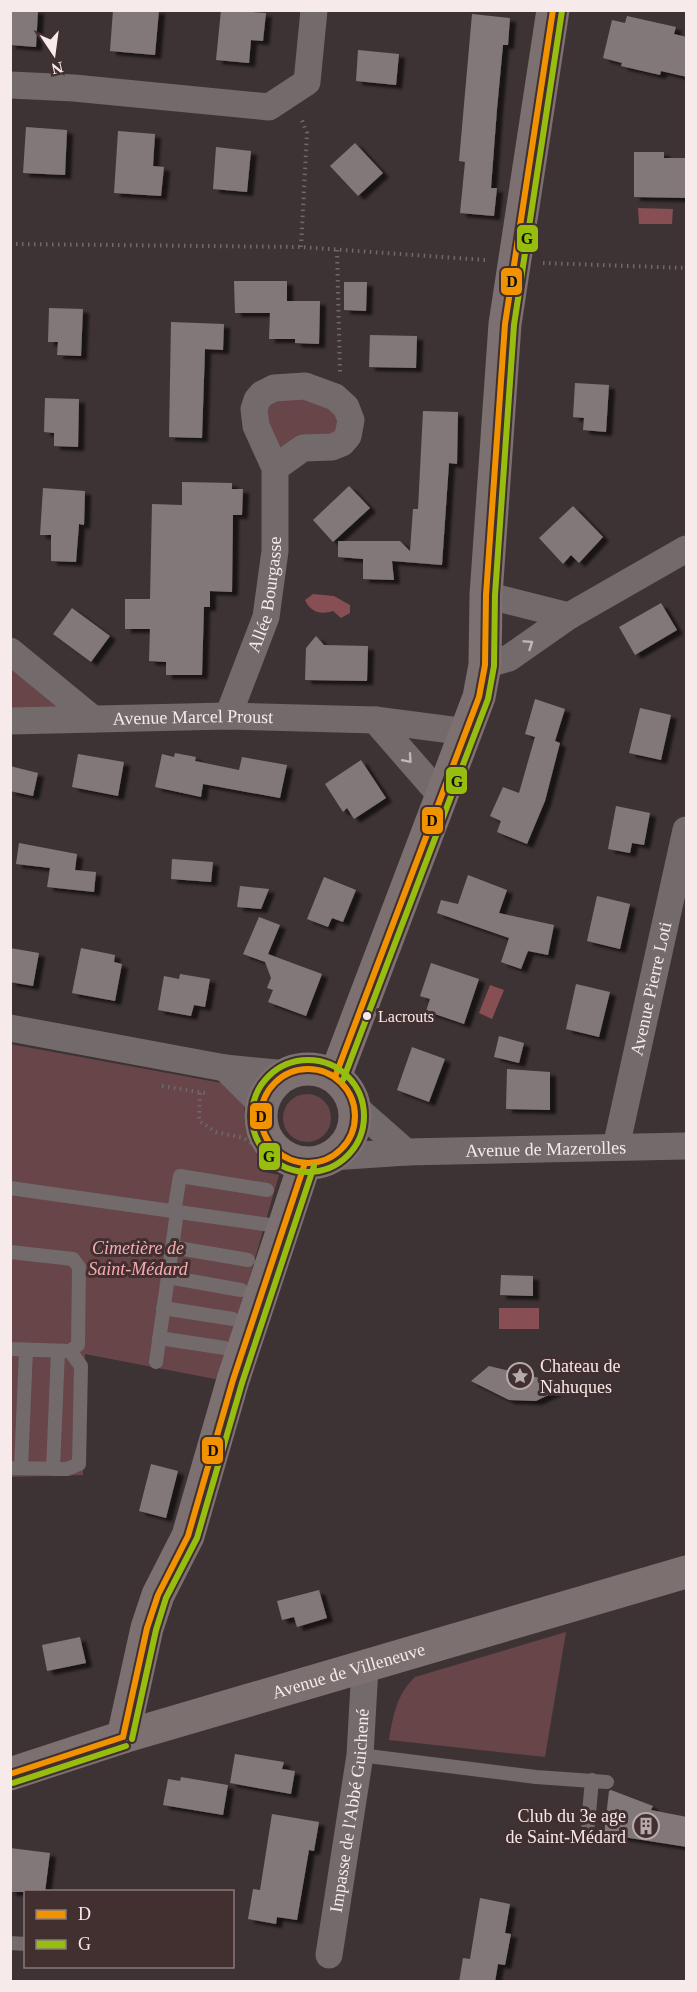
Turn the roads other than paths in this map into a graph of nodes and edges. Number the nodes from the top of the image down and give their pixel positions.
1 (314, 10) edge
2 (554, 10) edge
3 (10, 85) edge
4 (275, 468) junction
5 (682, 557) edge
6 (486, 595) junction
7 (569, 616) junction
8 (10, 651) edge
9 (485, 665) junction
10 (228, 716) junction
11 (93, 719) junction
12 (375, 720) junction
13 (10, 721) edge
14 (467, 732) junction
15 (442, 797) junction
16 (687, 830) edge
17 (10, 1028) edge
18 (225, 1068) junction
19 (287, 1074) junction
20 (335, 1077) junction
21 (262, 1105) junction
22 (355, 1107) junction
23 (687, 1146) edge
24 (616, 1147) junction
25 (406, 1152) junction
26 (318, 1160) junction
27 (10, 1188) edge
28 (267, 1190) dead end
29 (175, 1212) junction
30 (284, 1227) junction
31 (172, 1247) junction
32 (10, 1252) edge
33 (248, 1260) dead end
34 (168, 1277) junction
35 (241, 1290) dead end
36 (163, 1308) junction
37 (233, 1319) dead end
38 (159, 1338) junction
39 (225, 1348) dead end
40 (10, 1350) edge
41 (26, 1350) junction
42 (64, 1351) junction
43 (156, 1362) dead end
44 (16, 1468) edge
45 (53, 1469) junction
46 (687, 1572) edge
47 (365, 1667) junction
48 (123, 1737) junction
49 (360, 1755) junction
50 (10, 1774) edge
51 (592, 1780) junction
52 (607, 1782) dead end
53 (588, 1824) dead end
54 (329, 1955) dead end

1 - 3 street
2 - 6 street
4 - 4 street, Allée Bourgasse
4 - 10 street, Allée Bourgasse
5 - 7 street
6 - 7 street
6 - 9 street
9 -> 7 street
8 - 11 street
9 - 14 street
10 - 11 street, Avenue Marcel Proust
10 - 12 street, Avenue Marcel Proust
11 - 13 street, Avenue Marcel Proust
12 - 14 street, Avenue Marcel Proust
12 -> 15 street
14 - 15 street
15 - 20 street
16 - 24 street, Avenue Pierre Loti
17 - 18 street
18 - 19 street
18 - 21 street
19 - 20 street
19 - 21 street
20 - 22 street
21 - 26 street
22 - 25 street
22 - 26 street
23 - 24 street, Avenue de Mazerolles
24 - 25 street, Avenue de Mazerolles
25 - 26 street, Avenue de Mazerolles
26 - 30 street
27 - 29 lane
28 - 29 lane
29 - 30 lane
29 - 31 lane
30 - 48 street
31 - 33 lane
31 - 34 lane
32 - 42 lane
34 - 35 lane
34 - 36 lane
36 - 37 lane
36 - 38 lane
38 - 39 lane
38 - 43 lane
40 - 41 lane
41 - 42 lane
41 - 44 lane
42 - 45 lane
42 - 45 lane
44 - 45 lane
46 - 47 street, Avenue de Villeneuve
47 - 48 street, Avenue de Villeneuve
47 - 49 street, Impasse de l'Abbé Guichené
48 - 50 street, Avenue de Villeneuve
49 - 51 lane
49 - 54 street, Impasse de l'Abbé Guichené
51 - 52 lane
51 - 53 lane

